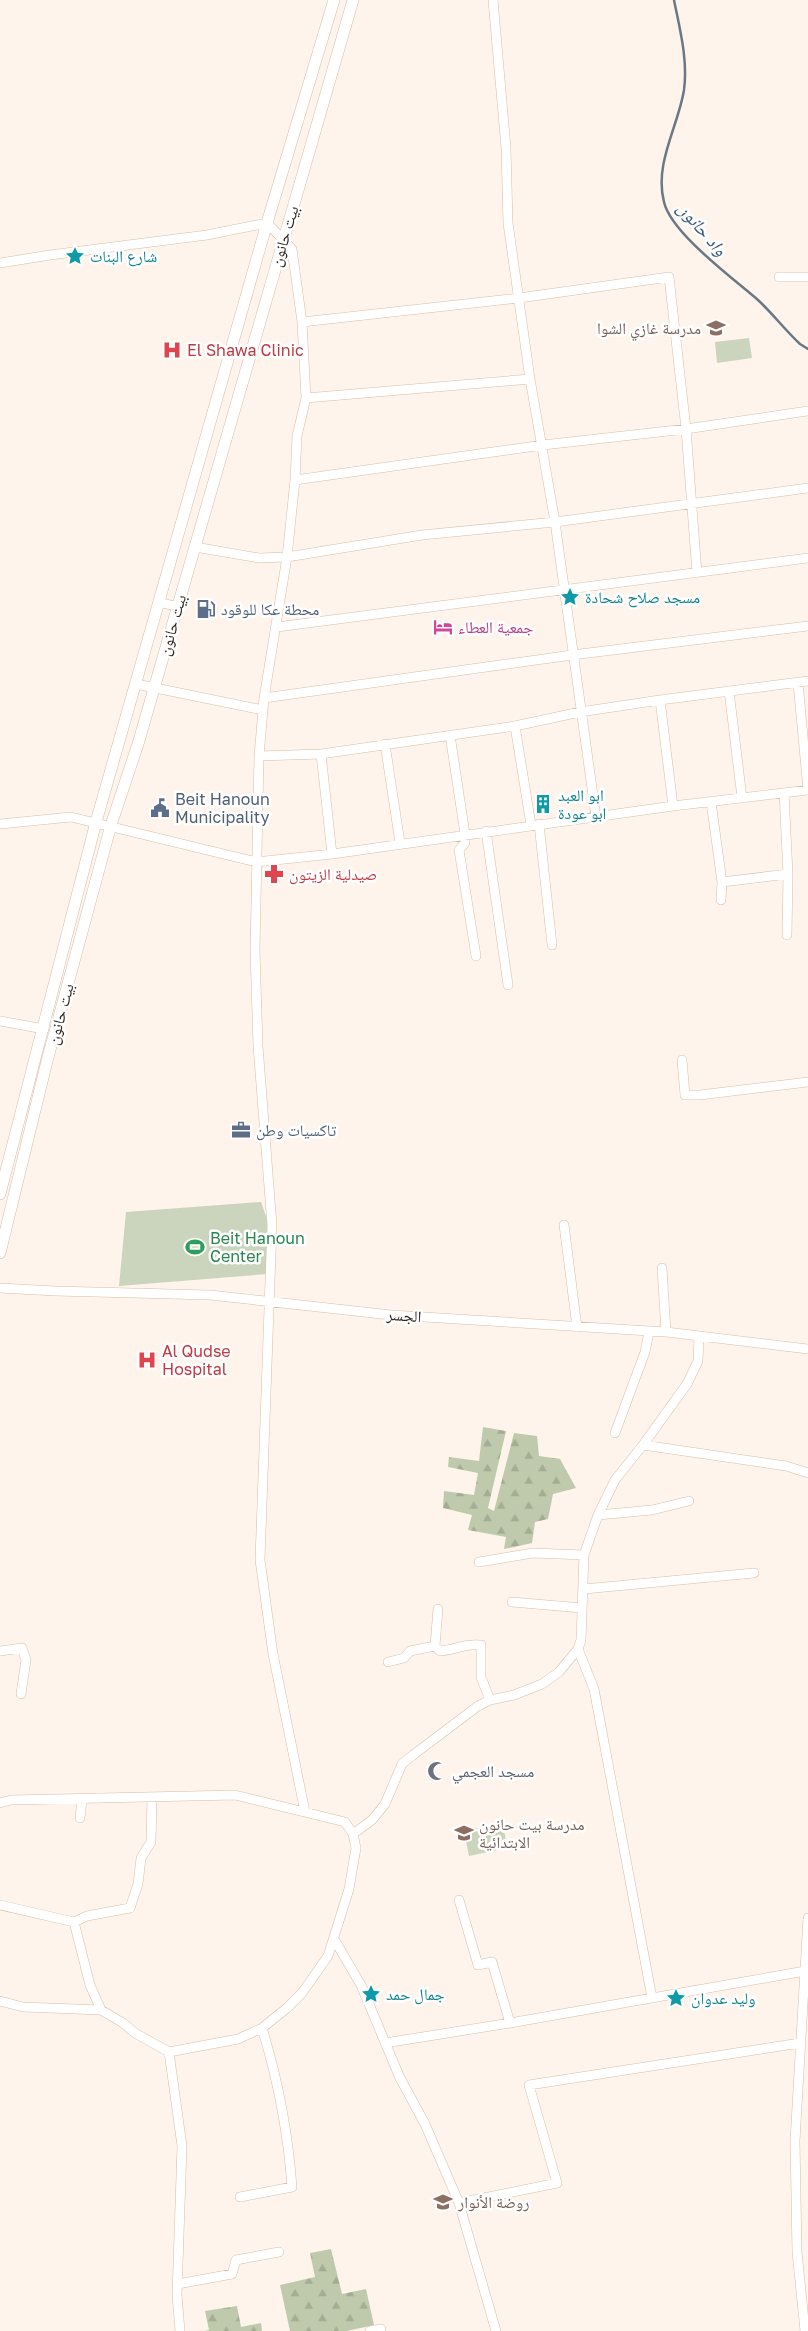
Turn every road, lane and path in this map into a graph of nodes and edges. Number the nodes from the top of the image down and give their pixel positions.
1 (334, 0) edge
2 (353, 0) edge
3 (494, 0) edge
4 (267, 223) junction
5 (282, 239) junction
6 (0, 263) edge
7 (779, 277) dead end
8 (808, 277) edge
9 (519, 298) junction
10 (302, 322) junction
11 (530, 379) junction
12 (306, 398) junction
13 (808, 411) edge
14 (686, 429) junction
15 (543, 445) junction
16 (295, 480) junction
17 (808, 488) edge
18 (692, 503) junction
19 (555, 522) junction
20 (195, 547) junction
21 (287, 557) junction
22 (808, 558) edge
23 (697, 573) junction
24 (564, 591) junction
25 (159, 602) junction
26 (178, 607) junction
27 (808, 626) edge
28 (276, 627) junction
29 (572, 655) junction
30 (808, 681) edge
31 (798, 682) junction
32 (136, 684) junction
33 (154, 688) junction
34 (729, 692) junction
35 (264, 698) junction
36 (660, 700) junction
37 (263, 710) junction
38 (580, 712) junction
39 (515, 726) junction
40 (450, 735) junction
41 (385, 744) junction
42 (321, 754) junction
43 (259, 756) junction
44 (808, 790) edge
45 (784, 793) junction
46 (742, 798) junction
47 (711, 802) junction
48 (673, 806) junction
49 (596, 817) junction
50 (96, 822) junction
51 (0, 824) edge
52 (535, 825) junction
53 (111, 826) junction
54 (486, 831) junction
55 (464, 834) junction
56 (400, 843) junction
57 (332, 854) junction
58 (256, 862) junction
59 (788, 874) junction
60 (722, 882) junction
61 (721, 900) dead end
62 (787, 935) dead end
63 (552, 945) dead end
64 (476, 956) dead end
65 (508, 985) dead end
66 (0, 1021) edge
67 (44, 1029) junction
68 (682, 1060) dead end
69 (808, 1082) edge
70 (0, 1194) edge
71 (564, 1225) dead end
72 (0, 1253) edge
73 (662, 1268) dead end
74 (0, 1288) edge
75 (270, 1301) junction
76 (577, 1327) junction
77 (649, 1332) junction
78 (666, 1332) junction
79 (699, 1337) junction
80 (808, 1349) edge
81 (615, 1433) dead end
82 (643, 1445) junction
83 (808, 1473) edge
84 (688, 1502) dead end
85 (598, 1515) junction
86 (584, 1554) junction
87 (480, 1562) dead end
88 (754, 1573) dead end
89 (584, 1589) junction
90 (512, 1602) dead end
91 (582, 1608) junction
92 (438, 1609) dead end
93 (435, 1646) junction
94 (578, 1650) junction
95 (0, 1651) edge
96 (388, 1662) dead end
97 (21, 1694) dead end
98 (490, 1700) junction
99 (152, 1798) junction
100 (82, 1800) junction
101 (0, 1803) edge
102 (305, 1812) junction
103 (80, 1818) dead end
104 (353, 1834) junction
105 (459, 1900) dead end
106 (0, 1905) edge
107 (808, 1918) edge
108 (74, 1922) junction
109 (334, 1939) junction
110 (806, 1972) edge
111 (652, 1998) junction
112 (0, 2001) edge
113 (101, 2010) junction
114 (510, 2023) junction
115 (262, 2028) junction
116 (385, 2043) junction
117 (800, 2043) junction
118 (169, 2052) junction
119 (240, 2197) dead end
120 (458, 2203) junction
121 (279, 2252) dead end
122 (178, 2284) junction
123 (381, 2328) dead end
124 (180, 2331) edge
125 (370, 2331) edge
126 (496, 2331) edge
127 (805, 2331) edge

1 - 4 main road, بيت حانون
2 - 5 main road, بيت حانون
3 - 9 street
4 - 5 street
4 - 6 street
4 - 25 main road, بيت حانون
5 - 10 street
5 - 20 main road, بيت حانون
7 - 8 street
9 - 10 street
9 - 11 street
9 - 14 street
10 - 12 street
11 - 12 street
11 - 15 street
12 - 16 street
13 - 14 street
14 - 15 street
14 - 18 street
15 - 16 street
15 - 19 street
16 - 21 street
17 - 18 street
18 - 19 street
18 - 23 street
19 - 21 street
19 - 24 street
20 - 21 street
20 - 26 main road, بيت حانون
21 - 28 street
22 - 23 street
23 - 24 street
24 - 28 street
24 - 29 street
25 - 26 street
25 - 32 main road, بيت حانون
26 - 33 main road, بيت حانون
27 - 29 street
28 - 35 street
29 - 35 street
29 - 38 street
30 - 31 street
31 - 34 street
31 - 44 street
32 - 33 street
32 - 50 main road, بيت حانون
33 - 37 street
33 - 53 main road, بيت حانون
34 - 36 street
34 - 46 street
35 - 37 street
36 - 38 street
36 - 48 street
37 - 43 street
38 - 39 street
38 - 49 street
39 - 40 street
39 - 52 street
40 - 41 street
40 - 55 street
41 - 42 street
41 - 56 street
42 - 43 street
42 - 57 street
43 - 58 street
44 - 45 street
45 - 46 street
45 - 59 street
46 - 47 street
47 - 48 street
47 - 60 street
48 - 49 street
49 - 52 street
50 - 51 street
50 - 53 street
50 - 67 main road, بيت حانون
52 - 54 street
52 - 63 street
53 - 58 street
53 - 72 main road, بيت حانون
54 - 55 street
54 - 65 street
55 - 56 street
55 - 64 street
56 - 57 street
57 - 58 street
58 - 75 street
59 - 60 street
59 - 62 street
60 - 61 street
66 - 67 street
67 - 70 main road, بيت حانون
68 - 69 street
71 - 76 street
73 - 78 street
74 - 75 street, الجسر
75 - 76 street, الجسر
75 - 102 street
76 - 77 street, الجسر
77 - 78 street, الجسر
77 - 81 street
78 - 79 street, الجسر
79 - 80 street, الجسر
79 - 82 street
82 - 83 street
82 - 85 street
84 - 85 street
85 - 86 street
86 - 87 street
86 - 89 street
88 - 89 street
89 - 91 street
90 - 91 street
91 - 94 street
92 - 93 street
93 - 96 street
93 - 98 street
94 - 98 street
94 - 111 street
95 - 97 street
98 - 104 street
99 - 100 street
99 - 102 street
99 - 108 street
100 - 101 street
100 - 103 street
102 - 104 street
104 - 109 street
105 - 114 street
106 - 108 street
107 - 110 street
108 - 113 street
109 - 115 street
109 - 116 street
110 - 111 street
110 - 117 street
111 - 114 street
112 - 113 street
113 - 118 street
114 - 116 street
115 - 118 street
115 - 119 street
116 - 120 street
117 - 120 street
117 - 127 street
118 - 122 street
120 - 126 street
121 - 122 street
122 - 124 street
123 - 125 street

